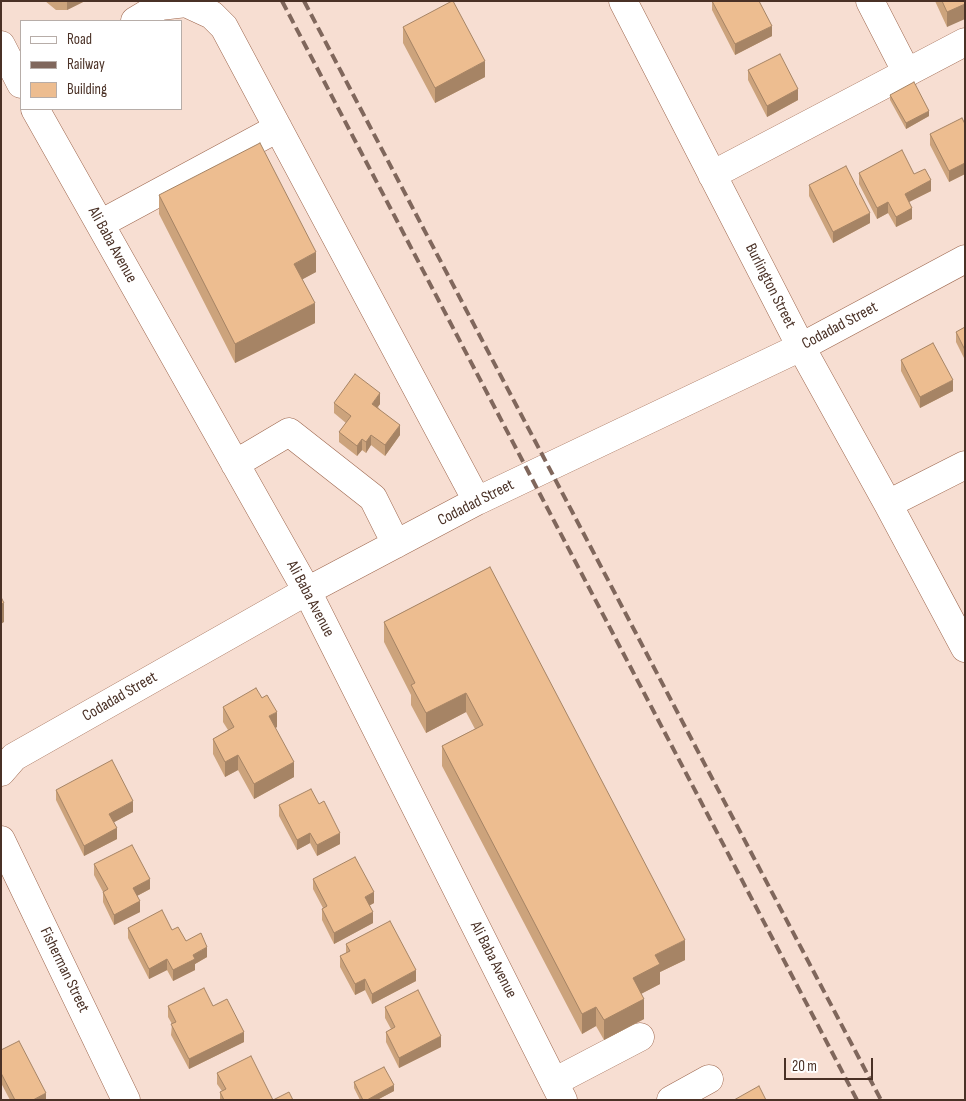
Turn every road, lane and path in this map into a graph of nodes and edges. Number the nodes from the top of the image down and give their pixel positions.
1 (623, 1) edge
2 (870, 1) edge
3 (137, 20) edge
4 (965, 42) edge
5 (1, 45) edge
6 (907, 73) junction
7 (20, 83) edge
8 (20, 86) edge
9 (1, 96) edge
10 (36, 110) edge
11 (278, 128) junction
12 (712, 174) junction
13 (100, 224) junction
14 (965, 259) edge
15 (801, 347) junction
16 (235, 464) junction
17 (965, 466) edge
18 (478, 501) junction
19 (888, 504) junction
20 (396, 544) junction
21 (307, 591) junction
22 (965, 648) edge
23 (1, 772) edge
24 (1, 840) edge
25 (640, 1038) dead end
26 (709, 1079) dead end
27 (559, 1091) edge
28 (126, 1100) edge
29 (671, 1100) edge

1 - 12 street, Burlington Street
2 - 6 street
3 - 11 street
4 - 6 street
5 - 7 street
6 - 12 street
8 - 9 street
10 - 13 street, Ali Baba Avenue
11 - 13 street
11 - 18 street
12 - 15 street, Burlington Street
13 - 16 street, Ali Baba Avenue
14 - 15 street, Codadad Street
15 - 18 street, Codadad Street
15 - 19 street, Burlington Street
16 - 20 street
16 - 21 street, Ali Baba Avenue
17 - 19 street
18 - 20 street, Codadad Street
19 - 22 street, Burlington Street
20 - 21 street, Codadad Street
21 - 23 street, Codadad Street
21 - 27 street, Ali Baba Avenue
24 - 28 street, Fisherman Street
25 - 27 street
26 - 29 street

